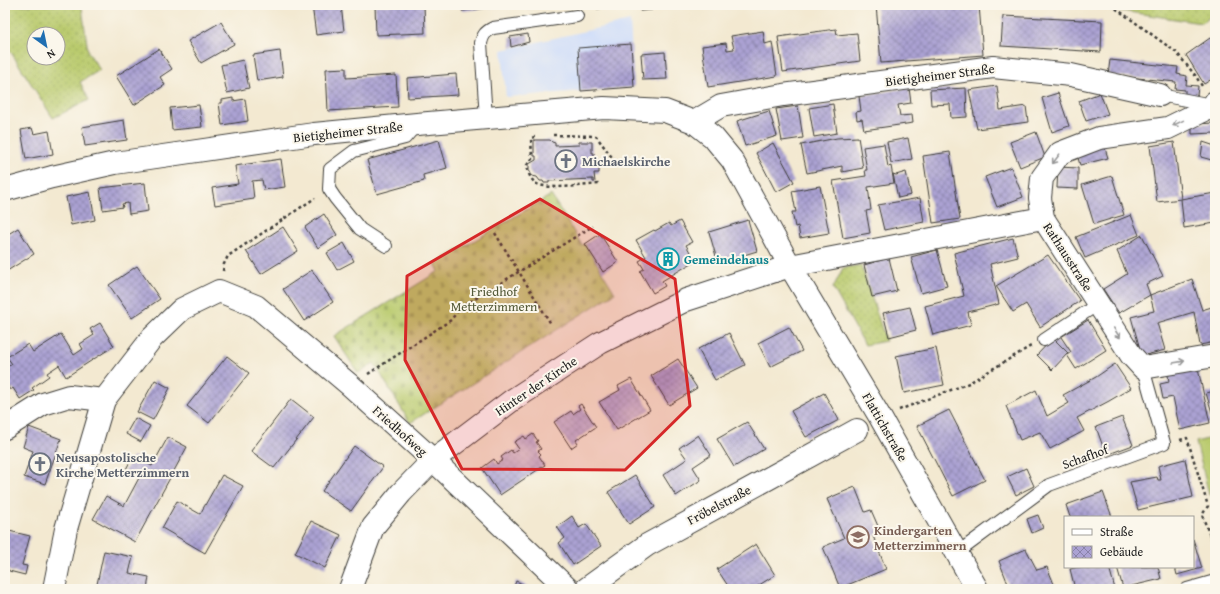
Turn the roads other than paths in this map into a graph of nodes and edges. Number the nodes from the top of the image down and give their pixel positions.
1 (577, 16) dead end
2 (1160, 95) joint
3 (1214, 106) edge
4 (486, 118) junction
5 (694, 122) junction
6 (416, 124) junction
7 (5, 190) edge
8 (1043, 218) junction
9 (386, 246) dead end
10 (790, 266) junction
11 (1098, 304) junction
12 (1044, 340) dead end
13 (1215, 356) edge
14 (1143, 368) junction
15 (104, 400) junction
16 (5, 428) edge
17 (857, 430) dead end
18 (433, 460) junction
19 (957, 553) junction
20 (1215, 581) edge
21 (54, 589) edge
22 (350, 589) edge
23 (568, 589) edge
24 (586, 589) edge
25 (977, 589) edge
26 (1187, 589) edge

1 - 4 lane
2 - 3 lane, Bietigheimer Straße
2 - 5 street, Bietigheimer Straße
3 -> 8 street
4 - 5 street, Bietigheimer Straße
4 - 6 street, Bietigheimer Straße
5 - 10 street, Bietigheimer Straße
6 - 7 street, Bietigheimer Straße
6 - 9 lane
8 - 10 street, Rathausstraße
8 - 11 street, Rathausstraße
10 - 18 street, Hinter der Kirche
10 - 19 street, Flattichstraße
11 - 12 lane
11 -> 14 street, Rathausstraße
14 -> 13 street
14 - 19 lane, Schafhof
15 - 16 street
15 - 18 street, Friedhofweg
15 - 21 street
17 - 24 street, Fröbelstraße
18 - 22 street, Hinter der Kirche
18 - 23 street, Friedhofweg
19 - 25 street, Flattichstraße
20 - 26 lane

